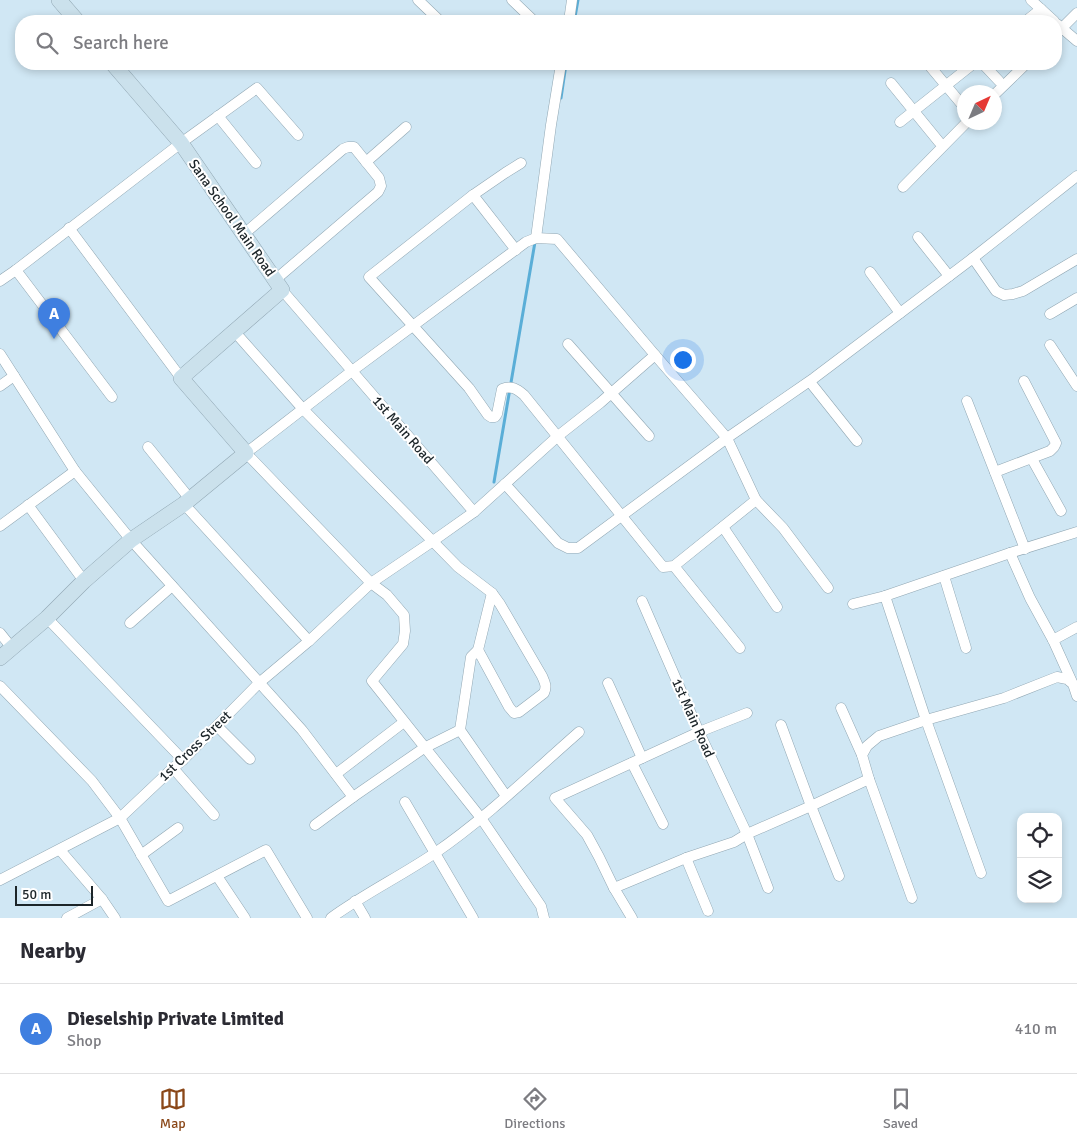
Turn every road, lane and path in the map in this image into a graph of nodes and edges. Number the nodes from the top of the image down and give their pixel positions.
1 (59, 0) edge
2 (418, 0) edge
3 (512, 0) edge
4 (572, 0) edge
5 (1030, 0) edge
6 (1041, 9) junction
7 (1077, 13) edge
8 (72, 15) edge
9 (434, 15) edge
10 (528, 15) edge
11 (570, 15) edge
12 (1034, 15) edge
13 (1046, 15) edge
14 (1062, 24) edge
15 (1062, 30) edge
16 (1077, 41) edge
17 (118, 70) edge
18 (560, 70) edge
19 (933, 70) edge
20 (966, 70) edge
21 (989, 70) edge
22 (1020, 70) edge
23 (999, 81) dead end
24 (891, 83) dead end
25 (946, 86) junction
26 (1002, 87) edge
27 (957, 99) edge
28 (914, 111) junction
29 (218, 116) junction
30 (900, 122) dead end
31 (406, 127) dead end
32 (959, 130) edge
33 (298, 135) dead end
34 (939, 142) dead end
35 (181, 143) junction
36 (366, 162) junction
37 (256, 163) dead end
38 (521, 163) dead end
39 (1077, 176) edge
40 (903, 187) dead end
41 (473, 196) junction
42 (69, 228) junction
43 (244, 234) junction
44 (918, 237) dead end
45 (536, 238) junction
46 (516, 250) junction
47 (974, 258) junction
48 (1077, 259) edge
49 (16, 270) junction
50 (870, 272) dead end
51 (949, 276) junction
52 (0, 281) edge
53 (278, 285) junction
54 (1077, 298) edge
55 (900, 313) junction
56 (1050, 314) dead end
57 (414, 326) junction
58 (234, 331) junction
59 (568, 344) dead end
60 (1050, 345) dead end
61 (0, 354) edge
62 (654, 356) junction
63 (352, 371) junction
64 (14, 376) junction
65 (181, 378) junction
66 (1024, 381) dead end
67 (810, 382) junction
68 (0, 386) edge
69 (1077, 386) edge
70 (611, 393) junction
71 (112, 397) dead end
72 (967, 401) dead end
73 (303, 409) junction
74 (558, 436) junction
75 (649, 436) dead end
76 (727, 438) junction
77 (858, 441) dead end
78 (148, 447) dead end
79 (246, 453) junction
80 (1032, 459) junction
81 (75, 471) junction
82 (995, 472) junction
83 (505, 484) junction
84 (756, 500) junction
85 (187, 502) junction
86 (28, 505) junction
87 (1061, 511) dead end
88 (474, 512) junction
89 (622, 517) junction
90 (0, 526) edge
91 (723, 527) junction
92 (1077, 532) edge
93 (131, 540) junction
94 (433, 542) junction
95 (1025, 549) junction
96 (1010, 553) junction
97 (674, 566) junction
98 (944, 576) junction
99 (84, 580) junction
100 (371, 583) junction
101 (172, 586) junction
102 (828, 588) dead end
103 (492, 593) junction
104 (885, 596) junction
105 (642, 601) dead end
106 (853, 604) dead end
107 (777, 608) dead end
108 (47, 618) junction
109 (130, 623) dead end
110 (1077, 627) edge
111 (0, 633) edge
112 (309, 640) junction
113 (1053, 640) junction
114 (12, 648) junction
115 (740, 648) dead end
116 (966, 648) dead end
117 (478, 650) junction
118 (0, 658) edge
119 (259, 683) junction
120 (608, 683) dead end
121 (1072, 684) junction
122 (0, 686) edge
123 (1077, 696) edge
124 (841, 708) dead end
125 (747, 713) dead end
126 (926, 720) junction
127 (404, 722) junction
128 (781, 725) dead end
129 (217, 726) junction
130 (460, 730) junction
131 (579, 732) dead end
132 (699, 732) junction
133 (424, 748) junction
134 (862, 755) junction
135 (642, 758) junction
136 (250, 759) dead end
137 (183, 760) junction
138 (632, 763) junction
139 (173, 768) junction
140 (336, 774) junction
141 (869, 779) junction
142 (506, 796) junction
143 (353, 797) junction
144 (405, 802) dead end
145 (811, 806) junction
146 (214, 815) dead end
147 (120, 818) junction
148 (481, 818) junction
149 (662, 824) dead end
150 (316, 825) dead end
151 (178, 828) dead end
152 (746, 834) junction
153 (60, 850) junction
154 (435, 853) junction
155 (141, 855) junction
156 (686, 858) junction
157 (981, 872) dead end
158 (217, 876) junction
159 (839, 876) dead end
160 (0, 880) edge
161 (614, 888) junction
162 (768, 888) dead end
163 (912, 898) dead end
164 (102, 899) junction
165 (355, 901) junction
166 (708, 911) dead end
167 (67, 918) edge
168 (115, 918) edge
169 (246, 918) edge
170 (307, 918) edge
171 (331, 918) edge
172 (365, 918) edge
173 (473, 918) edge
174 (544, 918) edge
175 (632, 918) edge

1 - 8 street
2 - 9 street
3 - 10 street
4 - 11 street
5 - 6 street
6 - 12 street
6 - 13 street
7 - 14 street
15 - 16 street
17 - 35 street, Sana School Main Road
18 - 45 street
19 - 25 street
20 - 25 street
21 - 23 street
22 - 26 street
24 - 28 street
25 - 27 street
25 - 28 street
28 - 30 street
28 - 34 street
29 - 33 street
29 - 35 street
29 - 37 street
31 - 36 street
32 - 40 street
35 - 42 street
35 - 43 street, Sana School Main Road
36 - 43 street
36 - 53 street
38 - 41 street
39 - 47 street
41 - 46 street
41 - 57 street
42 - 49 street
42 - 65 street
43 - 53 street, Sana School Main Road
44 - 51 street
45 - 46 street
45 - 62 street
46 - 57 street
47 - 48 street
47 - 51 street
49 - 52 street
49 - 71 street
50 - 55 street
51 - 55 street
53 - 58 street
53 - 63 street, Sana School Main Road
54 - 56 street
55 - 67 street
57 - 63 street
57 - 74 street
58 - 65 street
58 - 73 street
59 - 70 street
60 - 69 street
61 - 64 street
62 - 70 street, 1st Cross Street
62 - 76 street
63 - 73 street
63 - 88 street, 1st Main Road
64 - 68 street
64 - 81 street
65 - 79 street
66 - 80 street
67 - 76 street
67 - 77 street
70 - 74 street, 1st Cross Street
70 - 75 street
72 - 82 street
73 - 79 street
73 - 94 street
74 - 83 street, 1st Cross Street
74 - 89 street
76 - 84 street
76 - 89 street
78 - 85 street
79 - 85 street
79 - 100 street
80 - 82 street
80 - 87 street
81 - 86 street
81 - 93 street
82 - 95 street
83 - 88 street, 1st Cross Street
83 - 89 street
84 - 91 street
84 - 102 street
85 - 93 street
85 - 112 street
86 - 90 street
86 - 99 street
88 - 94 street, 1st Cross Street
89 - 97 street
91 - 97 street
91 - 107 street
92 - 95 street
93 - 99 street
93 - 101 street
94 - 100 street, 1st Cross Street
94 - 103 street
95 - 96 street
96 - 98 street
96 - 113 street
97 - 115 street
98 - 104 street
98 - 116 street
99 - 108 street
100 - 112 street, 1st Cross Street
100 - 127 street
101 - 109 street
101 - 119 street
103 - 117 street
103 - 117 street
104 - 106 street
104 - 126 street
105 - 132 street, 1st Main Road
108 - 114 street
108 - 137 street
110 - 113 street
111 - 114 street
112 - 119 street, 1st Cross Street
113 - 121 street
114 - 118 street
117 - 130 street
119 - 129 street, 1st Cross Street
119 - 140 street
120 - 135 street
121 - 123 street
121 - 126 street
122 - 147 street
124 - 134 street
125 - 132 street
126 - 134 street
126 - 157 street
127 - 133 street
127 - 140 street
128 - 145 street
129 - 136 street
129 - 137 street, 1st Cross Street
130 - 133 street
130 - 142 street
131 - 142 street
132 - 135 street
132 - 152 street, 1st Main Road
133 - 143 street
133 - 148 street
134 - 141 street
135 - 138 street
137 - 139 street, 1st Cross Street
138 - 149 street
138 - 161 street
139 - 146 street
139 - 147 street, 1st Cross Street
140 - 143 street
141 - 145 street
141 - 163 street
142 - 148 street
143 - 150 street
144 - 154 street
145 - 152 street
145 - 159 street
147 - 153 street, 1st Cross Street
147 - 155 street
148 - 154 street
148 - 174 street
151 - 155 street
152 - 156 street
152 - 162 street, 1st Main Road
153 - 160 street, 1st Cross Street
153 - 164 street
154 - 165 street
154 - 173 street
155 - 158 street
156 - 161 street
156 - 166 street
158 - 169 street
158 - 170 street
161 - 175 street
164 - 167 street
164 - 168 street
165 - 171 street
165 - 172 street

